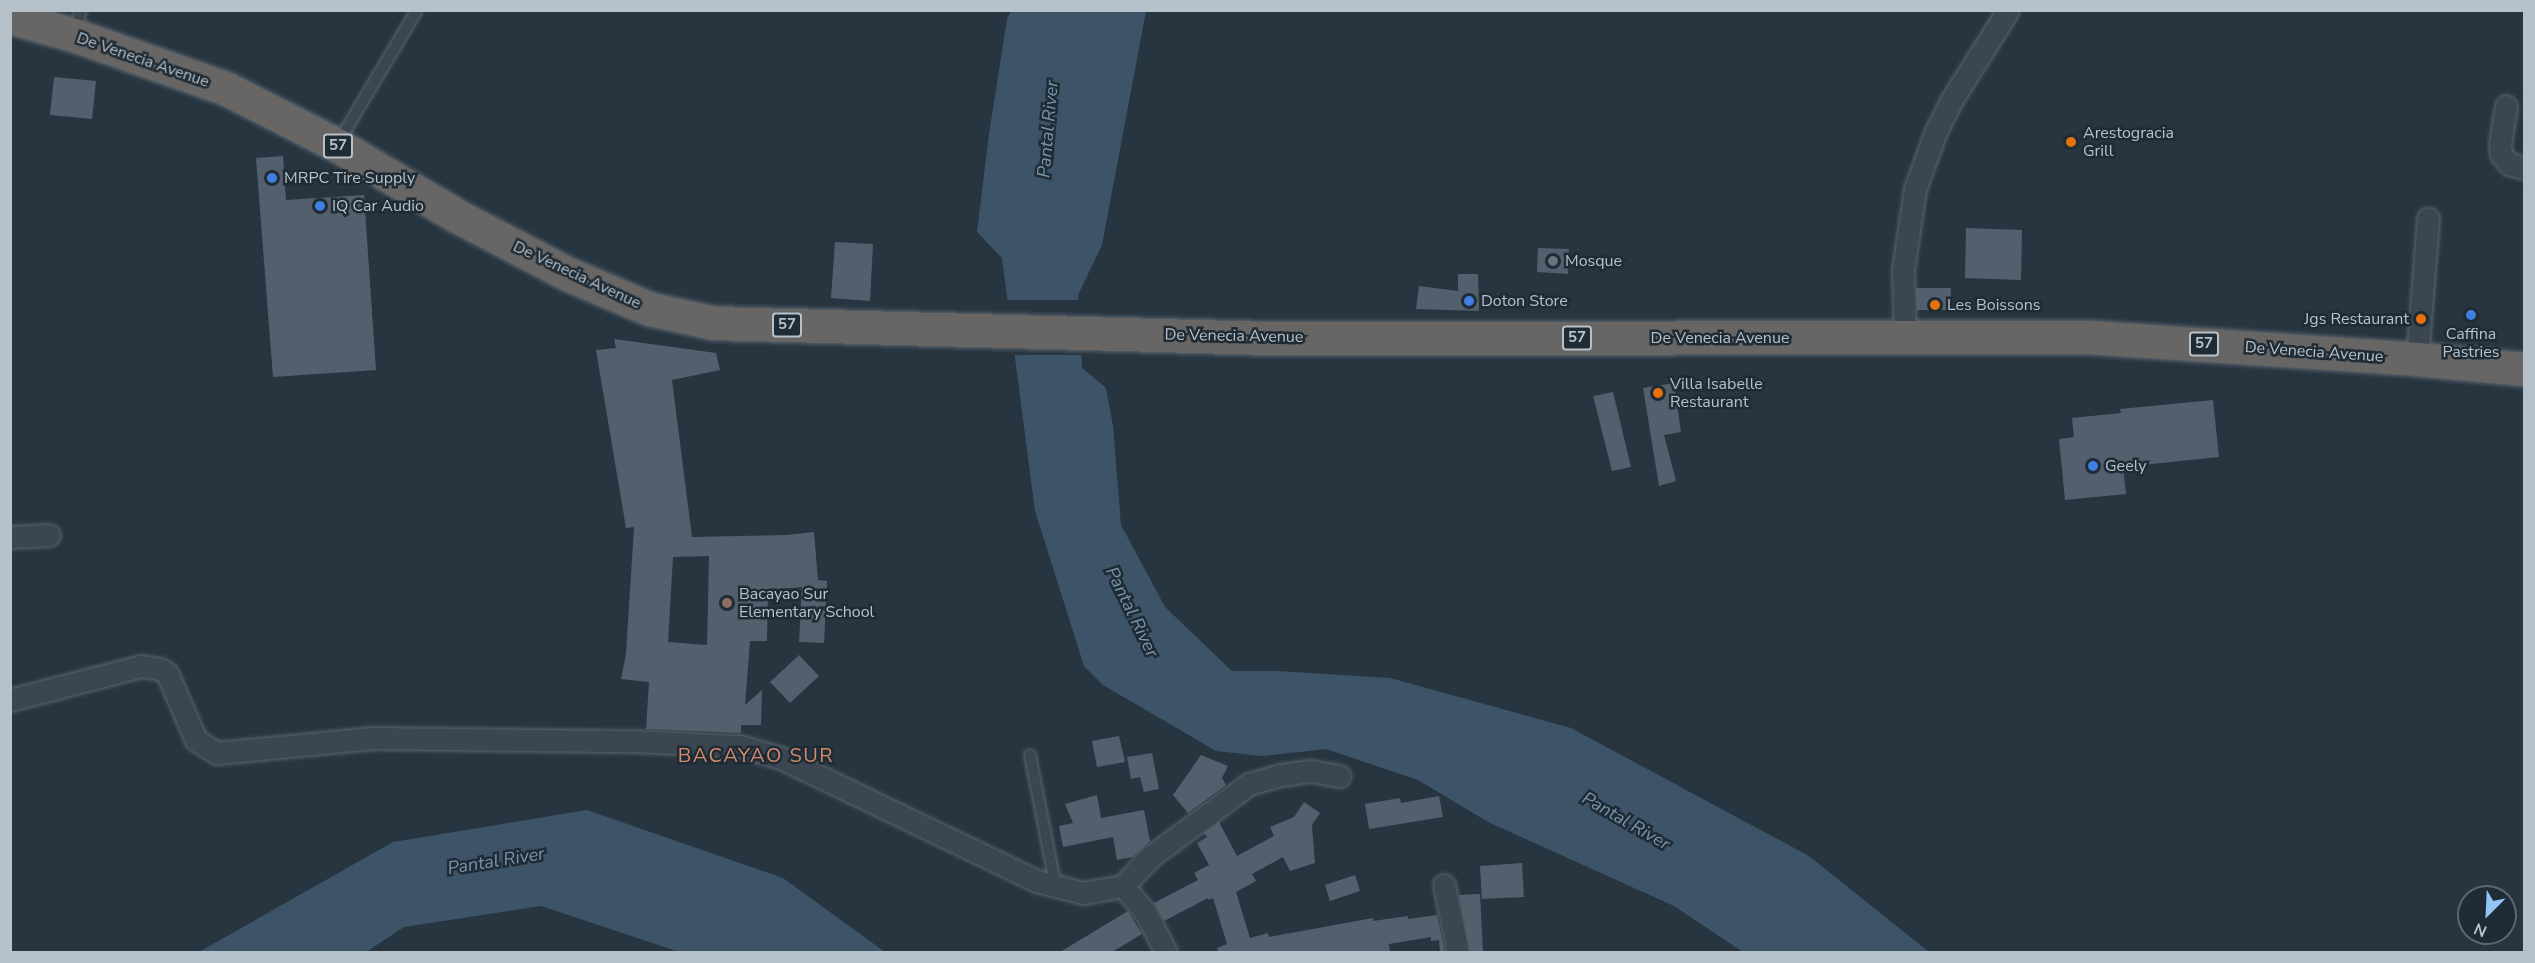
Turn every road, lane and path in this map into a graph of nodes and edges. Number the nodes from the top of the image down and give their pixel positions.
1 (417, 10) edge
2 (2008, 10) edge
3 (10, 17) edge
4 (77, 23) edge
5 (2506, 106) dead end
6 (337, 145) junction
7 (2524, 168) edge
8 (2428, 218) dead end
9 (1905, 338) junction
10 (2417, 359) junction
11 (2524, 369) edge
12 (49, 535) dead end
13 (10, 537) edge
14 (10, 700) edge
15 (1030, 755) dead end
16 (1340, 776) dead end
17 (1444, 885) dead end
18 (1123, 886) junction
19 (1056, 888) junction
20 (1166, 952) edge
21 (1458, 952) edge

1 - 6 lane
2 - 9 street
3 - 4 highway, De Venecia Avenue / 57
4 - 6 highway, De Venecia Avenue / 57
5 - 7 street
6 - 9 highway, De Venecia Avenue / 57
8 - 10 street
9 - 10 highway, De Venecia Avenue / 57
10 - 11 highway, De Venecia Avenue / 57
12 - 13 street
14 - 19 street
15 - 19 lane
16 - 18 street
17 - 21 street
18 - 19 street
18 - 20 street

